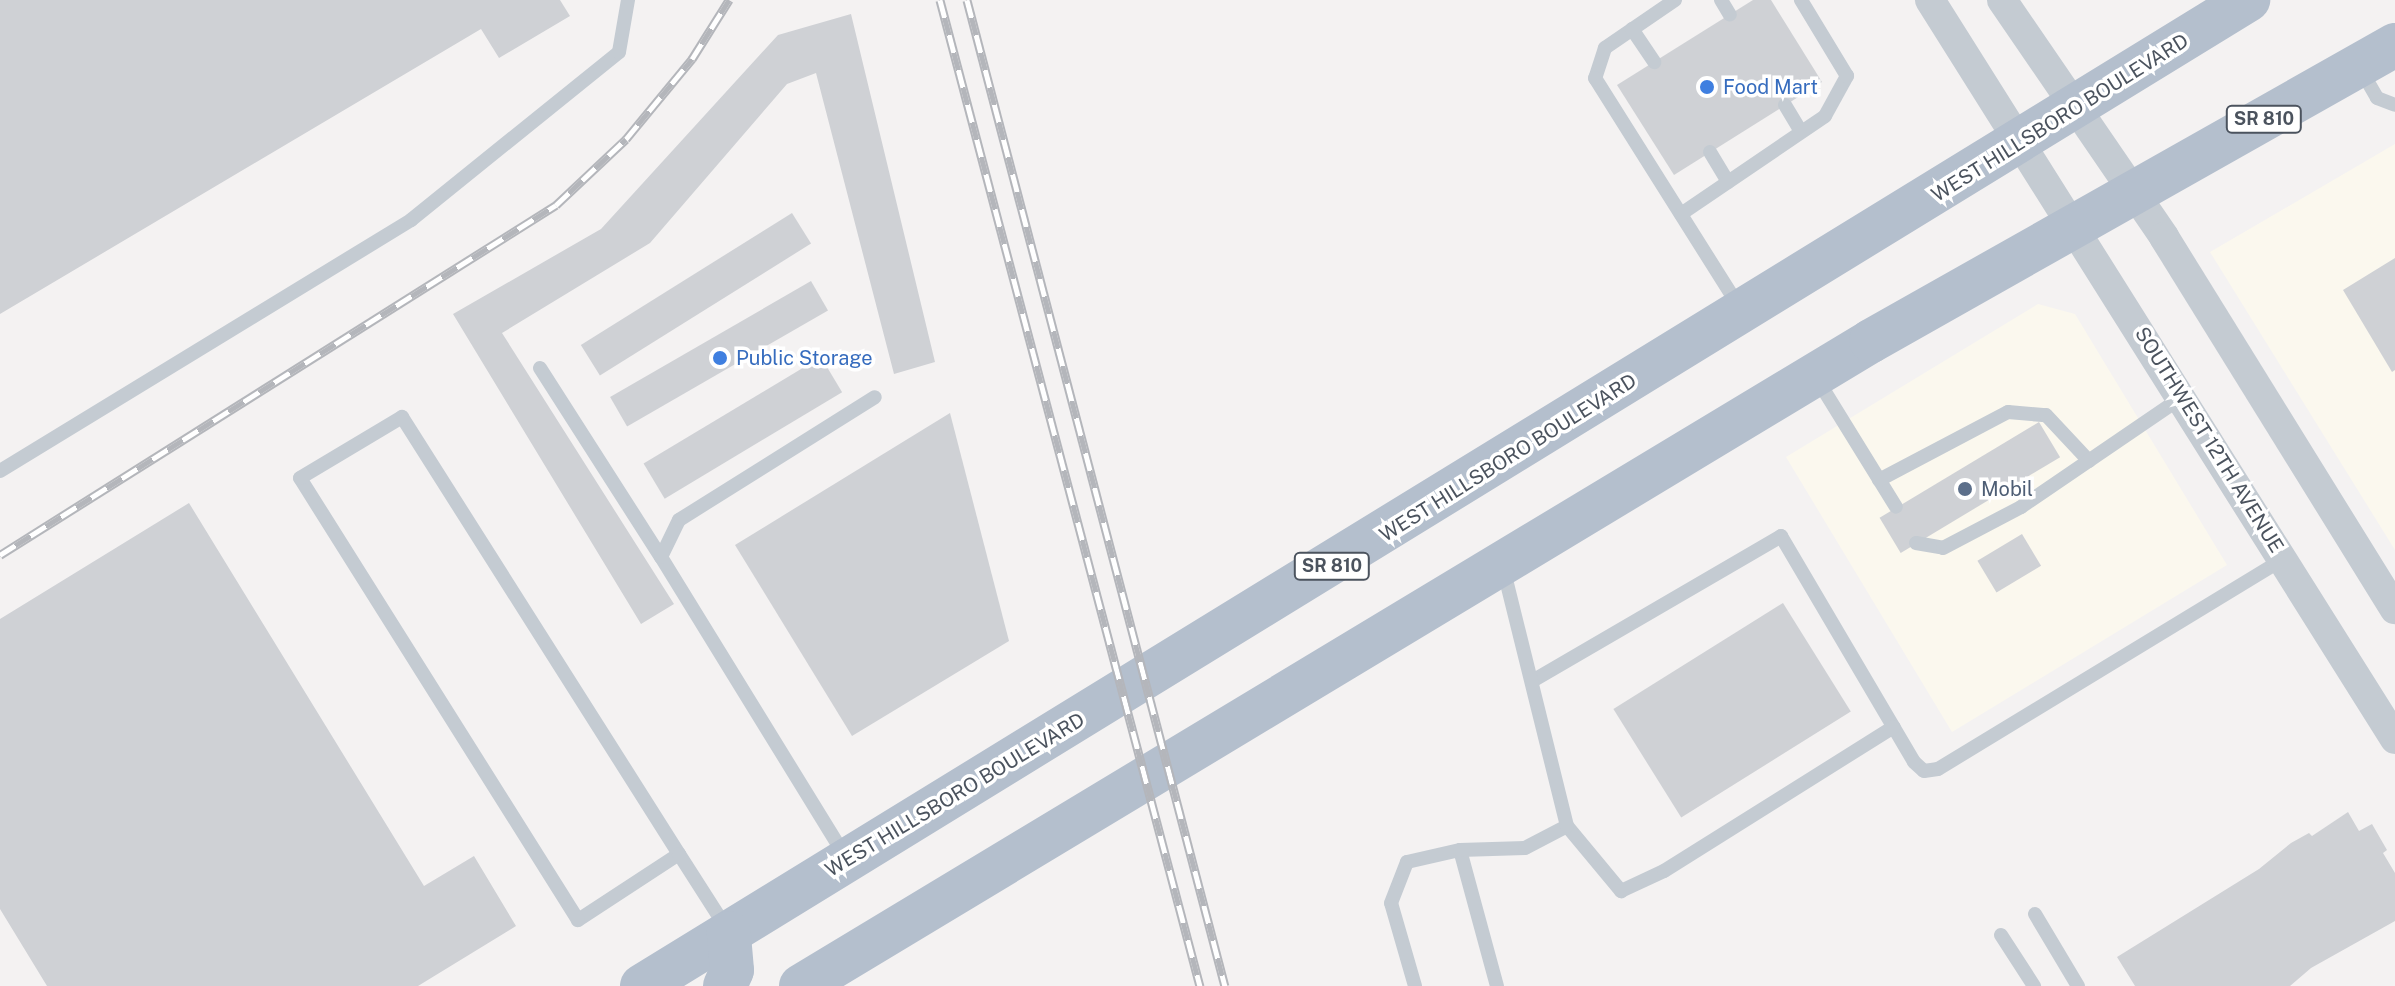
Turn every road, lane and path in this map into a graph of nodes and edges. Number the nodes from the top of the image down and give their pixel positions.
1 (628, 0) edge
2 (1675, 0) edge
3 (1721, 0) edge
4 (1801, 0) edge
5 (1930, 0) edge
6 (2002, 0) edge
7 (2248, 0) edge
8 (1730, 15) dead end
9 (1632, 29) junction
10 (2377, 56) edge
11 (1654, 62) dead end
12 (1785, 105) dead end
13 (2395, 105) edge
14 (2073, 109) junction
15 (1801, 132) junction
16 (2019, 143) junction
17 (1710, 152) dead end
18 (1728, 182) junction
19 (2133, 193) junction
20 (1681, 214) junction
21 (2074, 225) junction
22 (1743, 314) junction
23 (540, 368) dead end
24 (1815, 375) junction
25 (875, 397) dead end
26 (2182, 397) junction
27 (2089, 461) junction
28 (0, 471) edge
29 (1879, 480) junction
30 (1896, 507) dead end
31 (1916, 543) dead end
32 (661, 557) junction
33 (2284, 559) junction
34 (1501, 561) junction
35 (2395, 609) edge
36 (1534, 680) junction
37 (1894, 727) junction
38 (2395, 739) edge
39 (1567, 826) junction
40 (1460, 850) junction
41 (679, 854) junction
42 (847, 860) junction
43 (2035, 914) dead end
44 (729, 933) junction
45 (2001, 935) dead end
46 (642, 986) edge
47 (725, 986) edge
48 (801, 986) edge
49 (1415, 986) edge
50 (1497, 986) edge
51 (2034, 986) edge
52 (2078, 986) edge

1 - 28 lane
2 - 9 lane
3 - 8 lane
4 - 15 lane
5 - 16 street, SOUTHWEST 12TH AVENUE
6 - 14 street
7 - 14 main road, WEST HILLSBORO BOULEVARD / SR 810
9 - 11 lane
9 - 20 lane
10 - 13 lane
10 - 19 main road, SR 810
12 - 15 lane
14 - 16 main road, WEST HILLSBORO BOULEVARD / SR 810
14 - 19 street
15 - 18 lane
16 - 21 street, SOUTHWEST 12TH AVENUE
16 - 22 main road, WEST HILLSBORO BOULEVARD / SR 810
17 - 18 lane
18 - 20 lane
19 - 21 main road, SR 810
19 - 35 street
20 - 22 lane
21 - 24 main road, SR 810
21 - 26 street, SOUTHWEST 12TH AVENUE
22 - 42 main road, WEST HILLSBORO BOULEVARD / SR 810
23 - 32 lane
24 - 29 lane
24 - 34 main road, SR 810
25 - 32 lane
26 - 27 lane
26 - 33 street, SOUTHWEST 12TH AVENUE
27 - 29 lane
27 - 31 lane
29 - 30 lane
32 - 42 lane
33 - 37 lane
33 - 38 street, SOUTHWEST 12TH AVENUE
34 - 36 lane
34 - 48 main road, SR 810
36 - 37 lane
36 - 39 lane
37 - 39 lane
39 - 40 lane
40 - 49 lane
40 - 50 lane
41 - 41 lane
41 - 44 lane
42 - 44 main road, WEST HILLSBORO BOULEVARD / SR 810
43 - 52 lane
44 - 46 main road, WEST HILLSBORO BOULEVARD / SR 810
44 - 47 main road
45 - 51 lane

